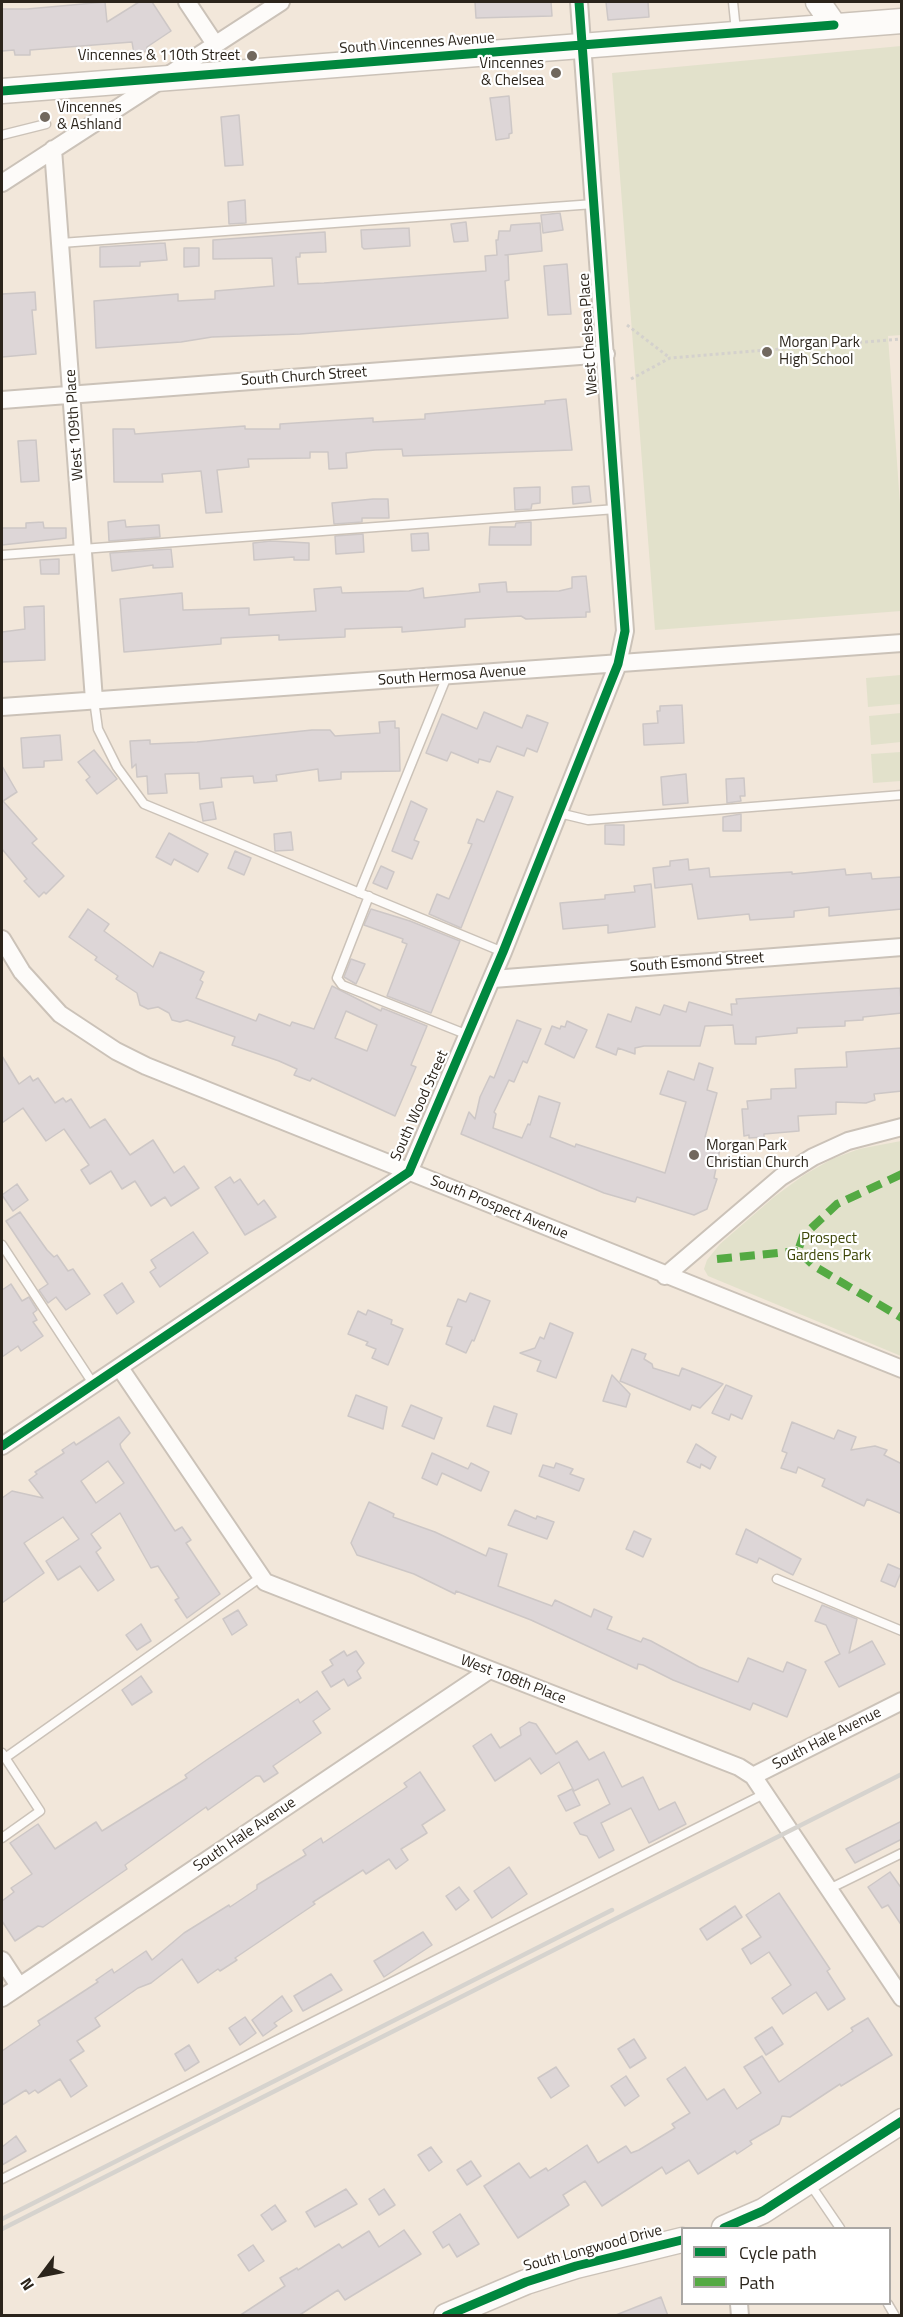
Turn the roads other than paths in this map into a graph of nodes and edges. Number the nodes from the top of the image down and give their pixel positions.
1 (188, 2) edge
2 (281, 2) edge
3 (579, 2) edge
4 (733, 2) edge
5 (818, 2) edge
6 (902, 21) edge
7 (834, 26) junction
8 (736, 34) junction
9 (215, 44) junction
10 (583, 47) junction
11 (162, 77) junction
12 (2, 91) edge
13 (46, 124) dead end
14 (2, 135) edge
15 (53, 149) junction
16 (2, 183) edge
17 (594, 204) junction
18 (61, 243) junction
19 (606, 354) junction
20 (73, 395) junction
21 (2, 400) edge
22 (616, 508) junction
23 (84, 549) junction
24 (2, 555) edge
25 (902, 643) edge
26 (618, 664) junction
27 (447, 676) junction
28 (94, 700) junction
29 (2, 707) edge
30 (902, 795) edge
31 (559, 813) junction
32 (359, 893) junction
33 (369, 896) junction
34 (2, 939) edge
35 (902, 947) edge
36 (503, 952) junction
37 (493, 979) junction
38 (468, 1035) junction
39 (902, 1127) edge
40 (409, 1172) junction
41 (2, 1245) edge
42 (665, 1276) junction
43 (120, 1368) junction
44 (902, 1369) edge
45 (94, 1385) junction
46 (2, 1446) edge
47 (261, 1577) junction
48 (777, 1579) dead end
49 (902, 1631) edge
50 (488, 1671) junction
51 (902, 1701) edge
52 (3, 1756) edge
53 (753, 1776) junction
54 (766, 1793) junction
55 (2, 1838) edge
56 (902, 1853) edge
57 (829, 1889) junction
58 (2, 1960) edge
59 (19, 1986) junction
60 (2, 1998) edge
61 (902, 1998) edge
62 (902, 2121) edge
63 (2, 2179) edge
64 (808, 2182) junction
65 (732, 2227) edge
66 (839, 2227) edge
67 (681, 2240) edge
68 (446, 2316) edge

1 - 9 street
2 - 9 street
3 - 10 street, West Chelsea Place
4 - 8 lane
5 - 7 main road
6 - 7 main road, South Vincennes Avenue
7 - 8 main road, South Vincennes Avenue
8 - 10 main road, South Vincennes Avenue
9 - 11 street
10 - 11 main road, South Vincennes Avenue
10 - 17 street, West Chelsea Place
11 - 12 main road, South Vincennes Avenue
11 - 15 street
13 - 14 lane
15 - 16 street
15 - 18 street, West 109th Place
17 - 18 lane
17 - 19 street, West Chelsea Place
18 - 20 street, West 109th Place
19 - 20 street, South Church Street
19 - 22 street, West Chelsea Place
20 - 21 street, South Church Street
20 - 23 street, West 109th Place
22 - 23 lane
22 - 26 street, West Chelsea Place
23 - 24 lane
23 - 28 street, West 109th Place
25 - 26 street, South Hermosa Avenue
26 - 27 street, South Hermosa Avenue
26 - 31 street, South Wood Street
27 - 28 street, South Hermosa Avenue
27 - 32 lane
28 - 29 street, South Hermosa Avenue
28 - 32 lane
30 - 31 lane
31 - 36 street, South Wood Street
32 - 33 lane
33 - 36 lane
33 - 38 lane
34 - 40 street, South Prospect Avenue
35 - 37 street, South Esmond Street
36 - 37 street, South Wood Street
37 - 38 street, South Wood Street
38 - 40 street, South Wood Street
39 - 42 street
40 - 42 street, South Prospect Avenue
40 - 43 street, South Wood Street
41 - 45 lane
42 - 44 street, South Prospect Avenue
43 - 45 street, South Wood Street
43 - 47 street, West 108th Place
45 - 46 street, South Wood Street
47 - 50 street, West 108th Place
47 - 52 lane
48 - 49 lane
50 - 53 street, West 108th Place
50 - 59 street, South Hale Avenue
51 - 53 street, South Hale Avenue
52 - 55 lane
53 - 54 street, West 108th Place
54 - 57 street, West 108th Place
54 - 63 lane
56 - 57 lane
57 - 61 street, West 108th Place
58 - 59 street
59 - 60 street, South Hale Avenue
62 - 64 main road
64 - 65 main road
64 - 66 lane
67 - 68 main road, South Longwood Drive

